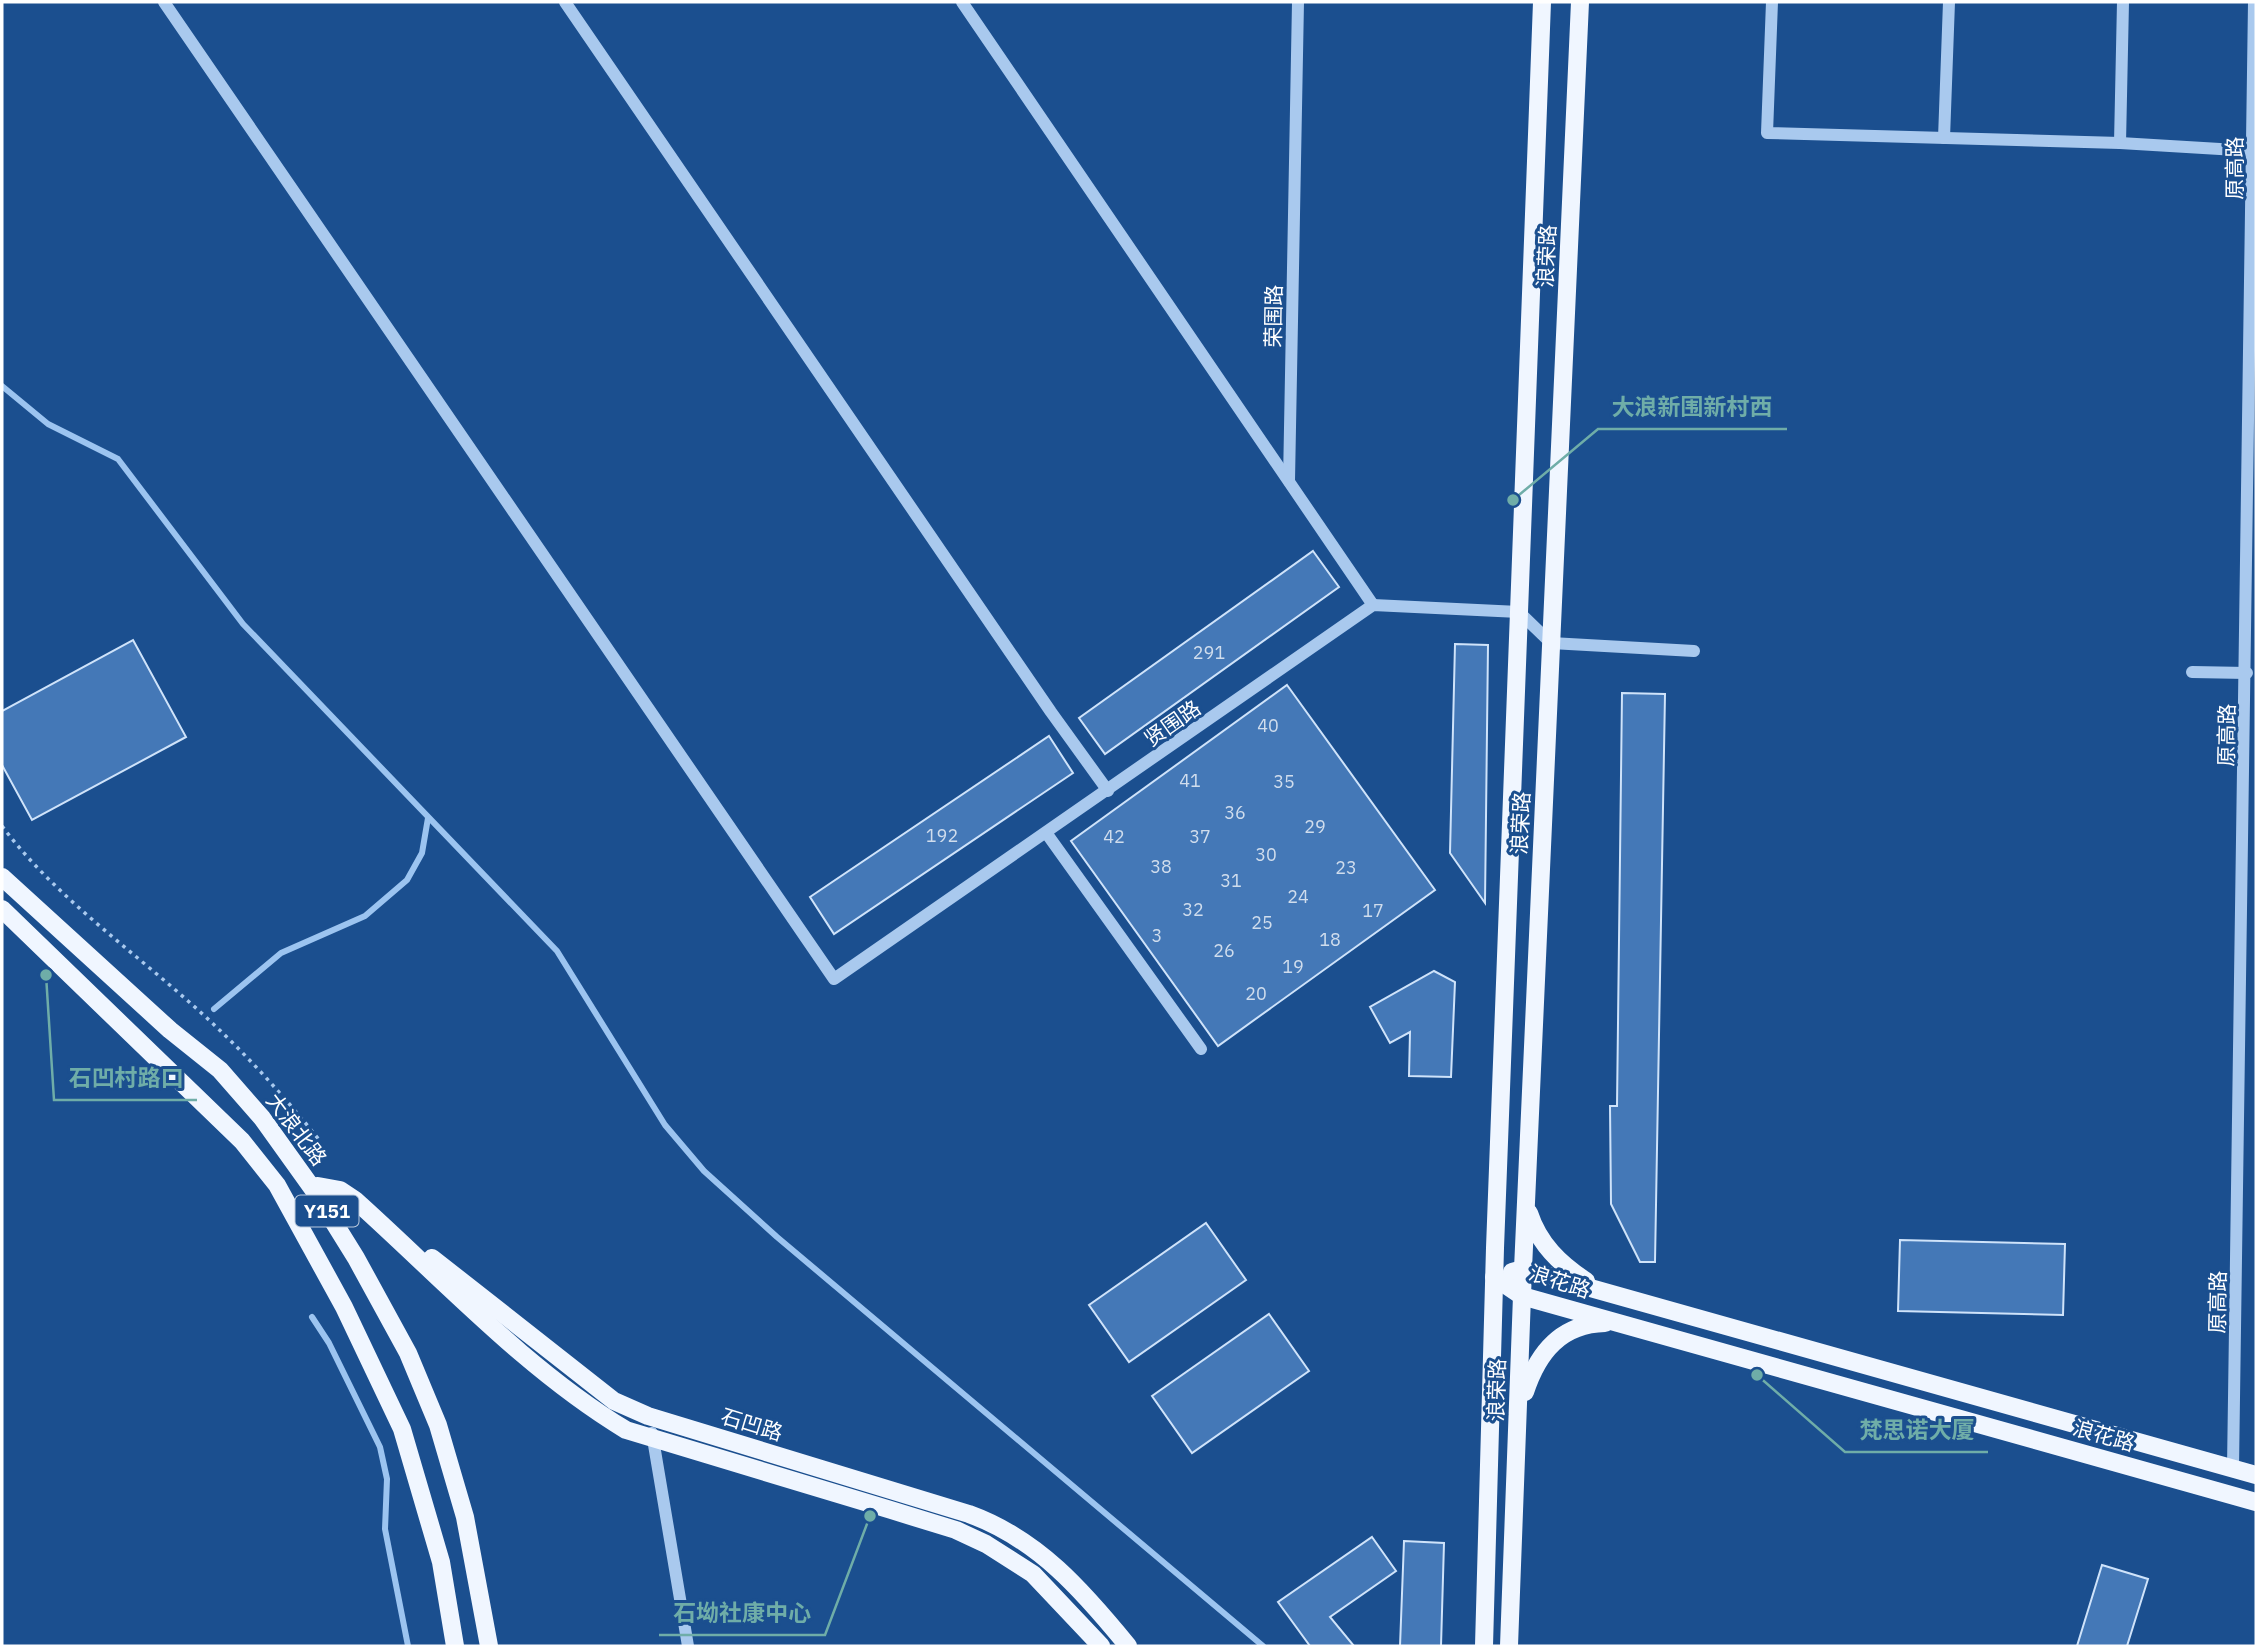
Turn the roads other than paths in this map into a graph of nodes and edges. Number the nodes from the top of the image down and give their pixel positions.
1 (164, 2) edge
2 (565, 2) edge
3 (962, 2) edge
4 (1298, 2) edge
5 (1542, 2) edge
6 (1580, 2) edge
7 (1772, 2) edge
8 (1949, 2) edge
9 (2123, 2) edge
10 (2254, 2) edge
11 (1944, 138) junction
12 (2120, 143) junction
13 (2253, 151) junction
14 (2255, 174) edge
15 (1289, 482) junction
16 (1373, 605) junction
17 (1519, 612) junction
18 (1551, 643) junction
19 (1694, 651) dead end
20 (2192, 672) dead end
21 (2247, 673) junction
22 (1108, 791) junction
23 (1047, 834) junction
24 (2, 877) edge
25 (2, 909) edge
26 (1201, 1049) dead end
27 (315, 1192) junction
28 (1526, 1202) junction
29 (372, 1215) junction
30 (1523, 1269) junction
31 (1494, 1277) junction
32 (1611, 1293) junction
33 (1522, 1296) junction
34 (1615, 1322) junction
35 (1518, 1412) junction
36 (648, 1416) junction
37 (653, 1440) junction
38 (2233, 1468) junction
39 (2256, 1475) edge
40 (2256, 1502) edge
41 (455, 1646) edge
42 (489, 1646) edge
43 (688, 1646) edge
44 (1101, 1646) edge
45 (1128, 1646) edge
46 (1484, 1646) edge
47 (1509, 1646) edge

1 - 23 street, 贤围路
2 - 22 street
3 - 15 street
4 - 15 street, 荣围路
5 - 17 main road, 浪荣路
6 - 18 main road, 浪荣路
7 - 11 street
8 - 11 street
9 - 12 street
10 - 13 street, 原高路
11 - 12 street
12 - 13 street
13 - 14 street, 原高路
14 - 21 street, 原高路
15 - 16 street
16 - 17 street
16 - 22 street, 贤围路
17 - 18 street
17 - 31 main road, 浪荣路
18 - 19 street
18 - 28 main road, 浪荣路
20 - 21 street
21 - 38 street, 原高路
22 - 23 street, 贤围路
23 - 26 street
24 - 27 main road, 大浪北路 / Y151
25 - 41 main road, Y151
27 - 29 main road, 石凹路
27 - 42 main road, 大浪北路 / Y151
28 - 30 main road, 浪荣路
28 - 32 main road
29 - 36 main road, 石凹路
29 - 37 main road, 石凹路
30 - 31 main road, 浪花路
30 - 32 main road, 浪花路
30 - 33 main road, 浪荣路
31 - 33 main road, 浪花路
31 - 46 main road, 浪荣路
32 - 38 main road, 浪花路
33 - 34 main road, 浪花路
33 - 35 main road, 浪荣路
34 - 35 main road
34 - 40 main road, 浪花路
35 - 47 main road, 浪荣路
36 - 37 street
36 - 45 main road, 石凹路
37 - 43 street
37 - 44 main road, 石凹路
38 - 39 main road, 浪花路

